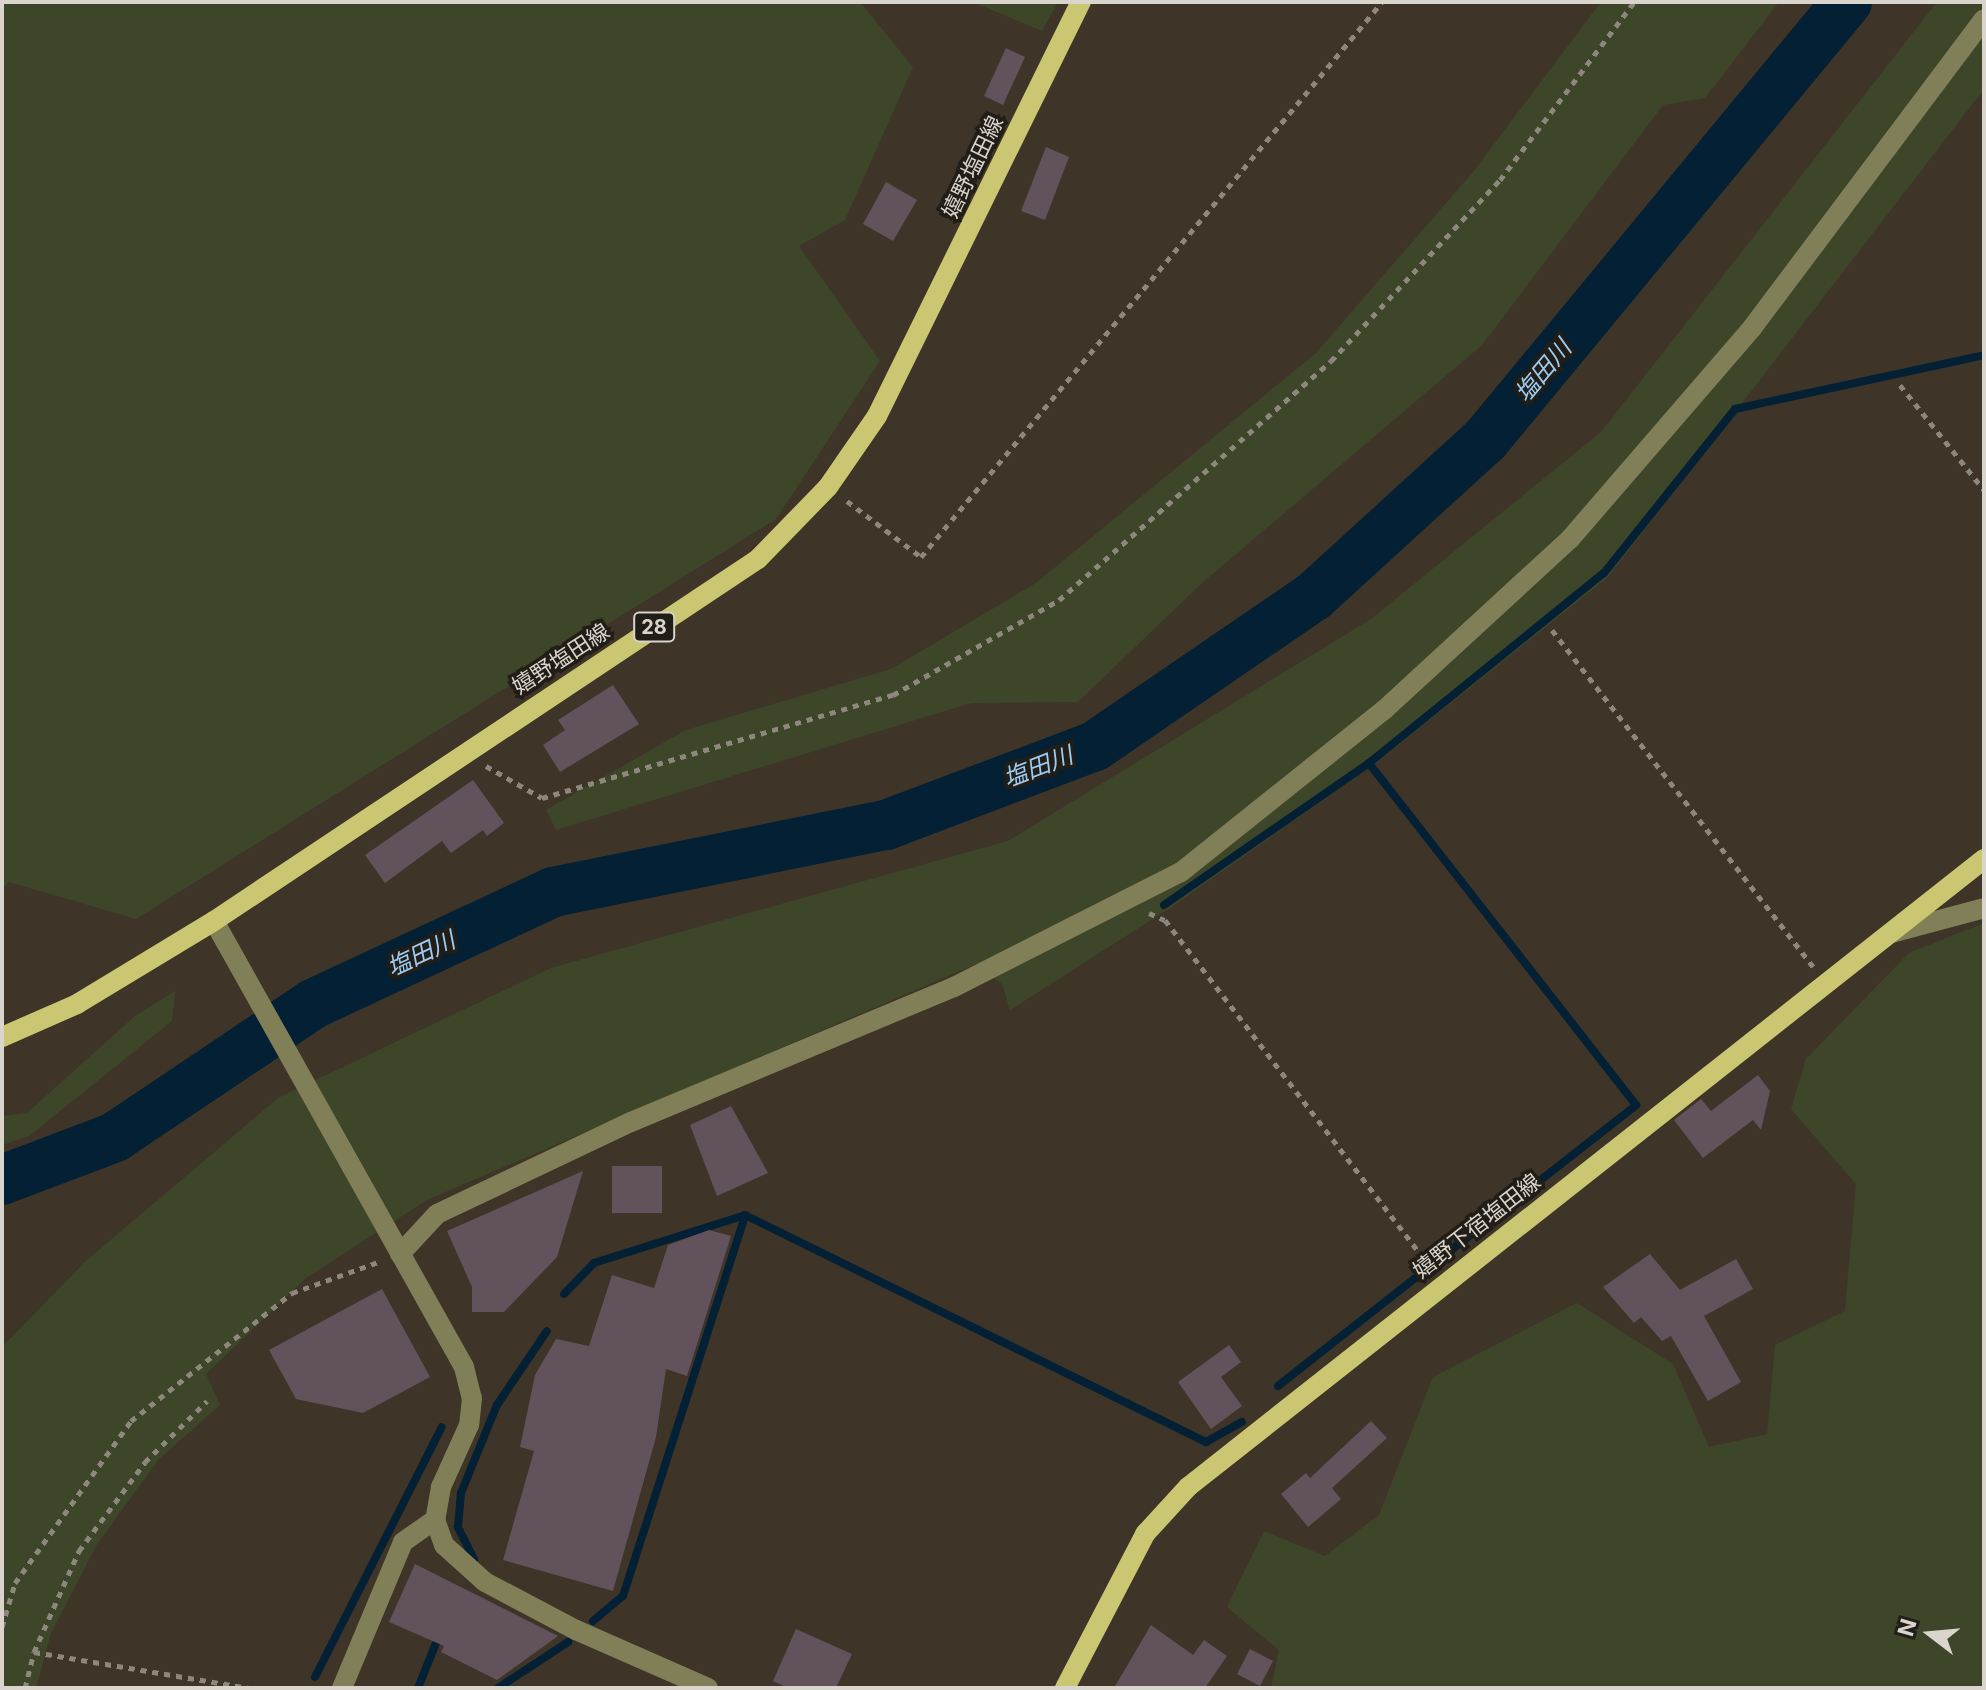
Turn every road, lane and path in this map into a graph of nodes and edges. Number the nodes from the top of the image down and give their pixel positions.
1 (1081, 2) edge
2 (1382, 2) edge
3 (1634, 2) edge
4 (1984, 19) edge
5 (1900, 385) dead end
6 (828, 487) junction
7 (1984, 490) edge
8 (1552, 630) dead end
9 (461, 752) junction
10 (1984, 859) edge
11 (1984, 908) edge
12 (1143, 910) dead end
13 (214, 921) junction
14 (1891, 933) junction
15 (1826, 983) junction
16 (2, 1037) edge
17 (396, 1246) junction
18 (1443, 1284) junction
19 (207, 1401) dead end
20 (435, 1520) junction
21 (2, 1627) edge
22 (34, 1652) junction
23 (25, 1688) edge
24 (249, 1688) edge
25 (342, 1688) edge
26 (708, 1688) edge
27 (1065, 1688) edge

1 - 6 main road, 嬉野塩田線 / 28
2 - 6 path
3 - 9 path
4 - 17 street
5 - 7 path
6 - 9 main road, 嬉野塩田線 / 28
8 - 15 path
9 - 13 main road, 嬉野塩田線 / 28
10 - 14 main road, 嬉野下宿塩田線
11 - 14 street
12 - 18 path
13 - 16 main road, 嬉野塩田線 / 28
13 - 17 street
14 - 15 main road, 嬉野下宿塩田線
15 - 18 main road, 嬉野下宿塩田線
17 - 20 street
17 - 21 path
18 - 27 main road, 嬉野下宿塩田線
19 - 22 path
20 - 25 street
20 - 26 street
22 - 23 path
22 - 24 path

